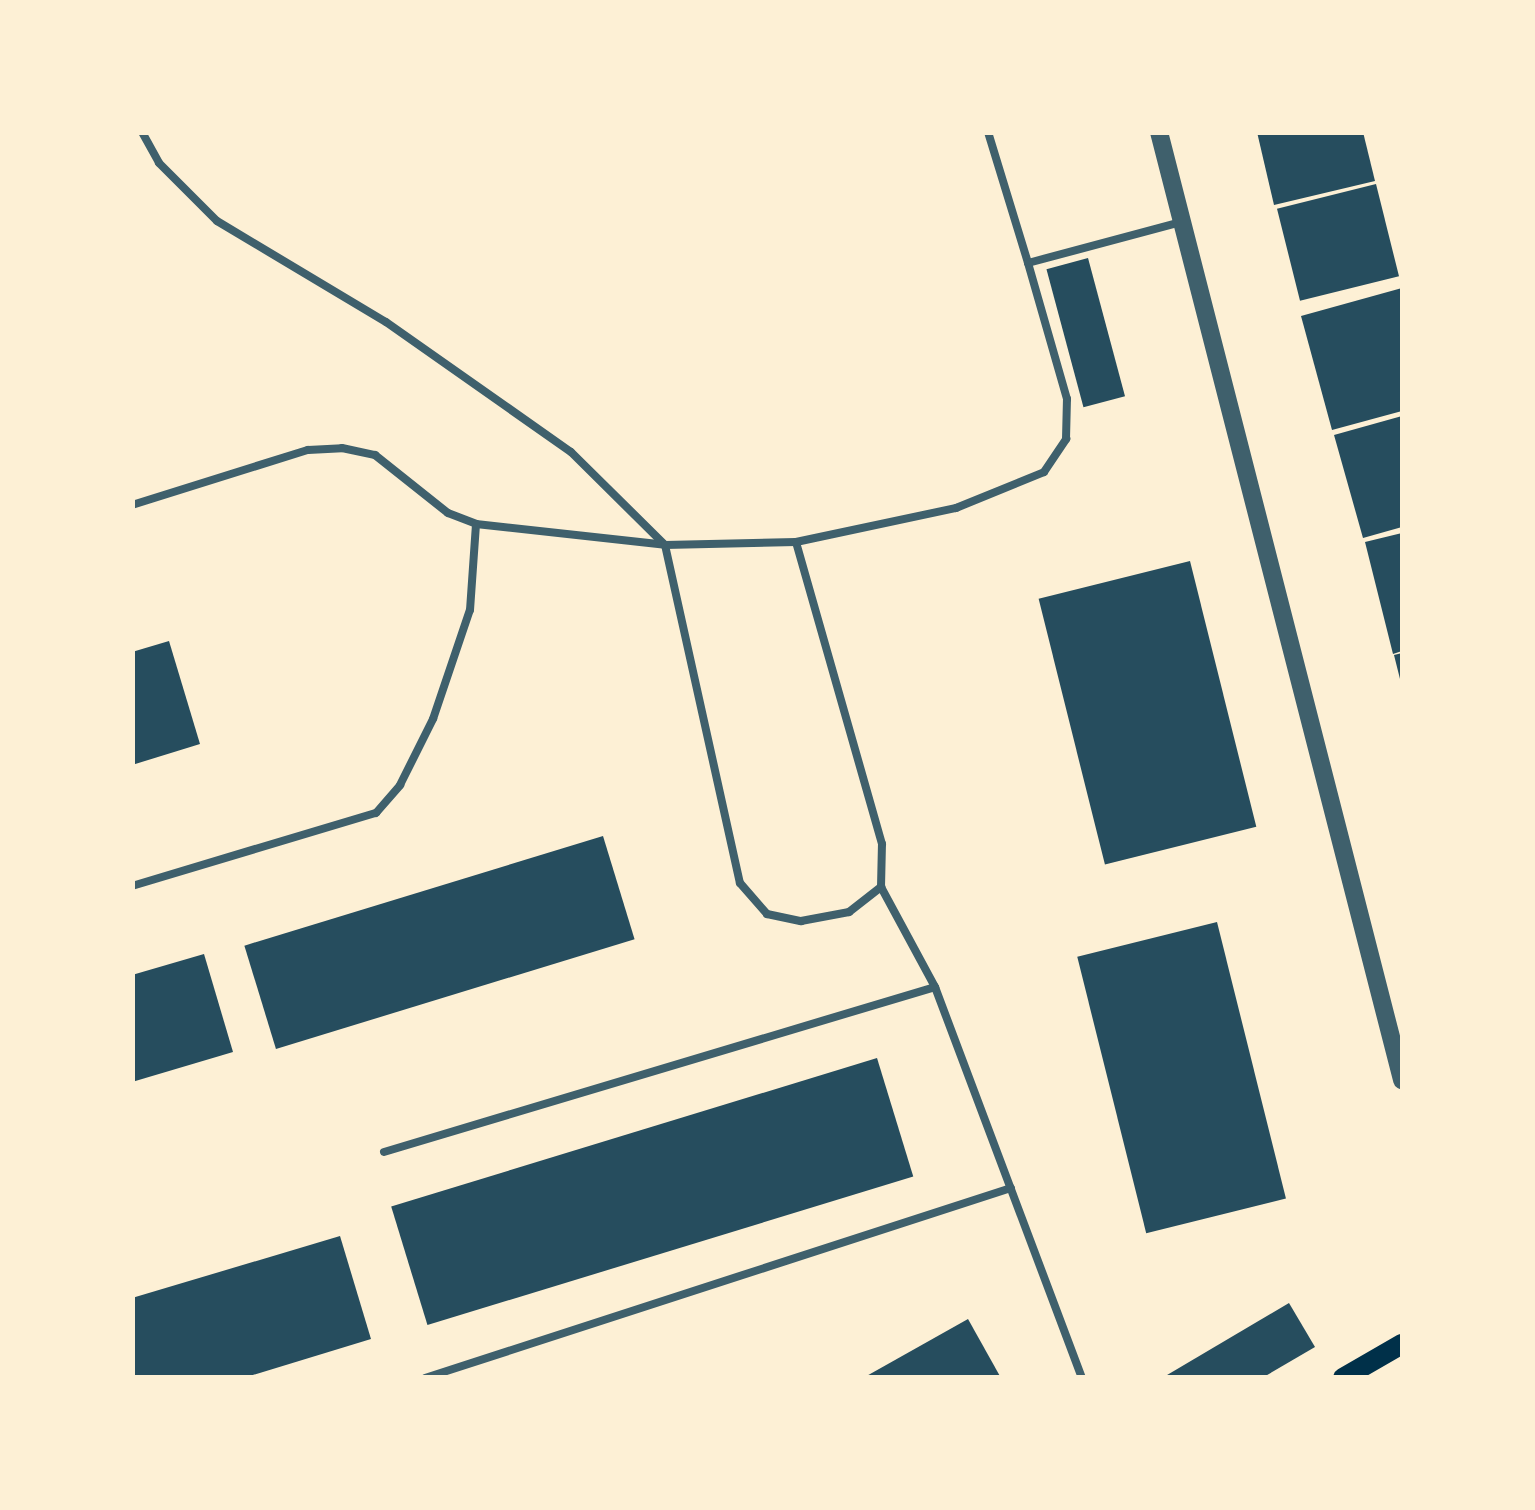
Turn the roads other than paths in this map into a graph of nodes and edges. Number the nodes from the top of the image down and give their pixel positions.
1 (142, 132) edge
2 (988, 132) edge
3 (1159, 132) edge
4 (1182, 222) junction
5 (1028, 263) junction
6 (132, 505) edge
7 (476, 524) junction
8 (796, 542) junction
9 (665, 545) junction
10 (132, 886) edge
11 (880, 887) junction
12 (935, 987) junction
13 (1402, 1080) edge
14 (384, 1152) dead end
15 (1011, 1188) junction
16 (1402, 1344) edge
17 (425, 1378) edge
18 (1082, 1378) edge
19 (1343, 1378) edge

1 - 9 lane
2 - 5 lane
3 - 4 street
4 - 5 lane
4 - 13 street
5 - 8 lane
6 - 7 lane
7 - 9 lane
7 - 10 lane
8 - 9 lane
8 - 11 lane
9 - 11 lane
11 - 12 lane
12 - 14 lane
12 - 15 lane
15 - 17 lane
15 - 18 lane
16 - 19 main road

